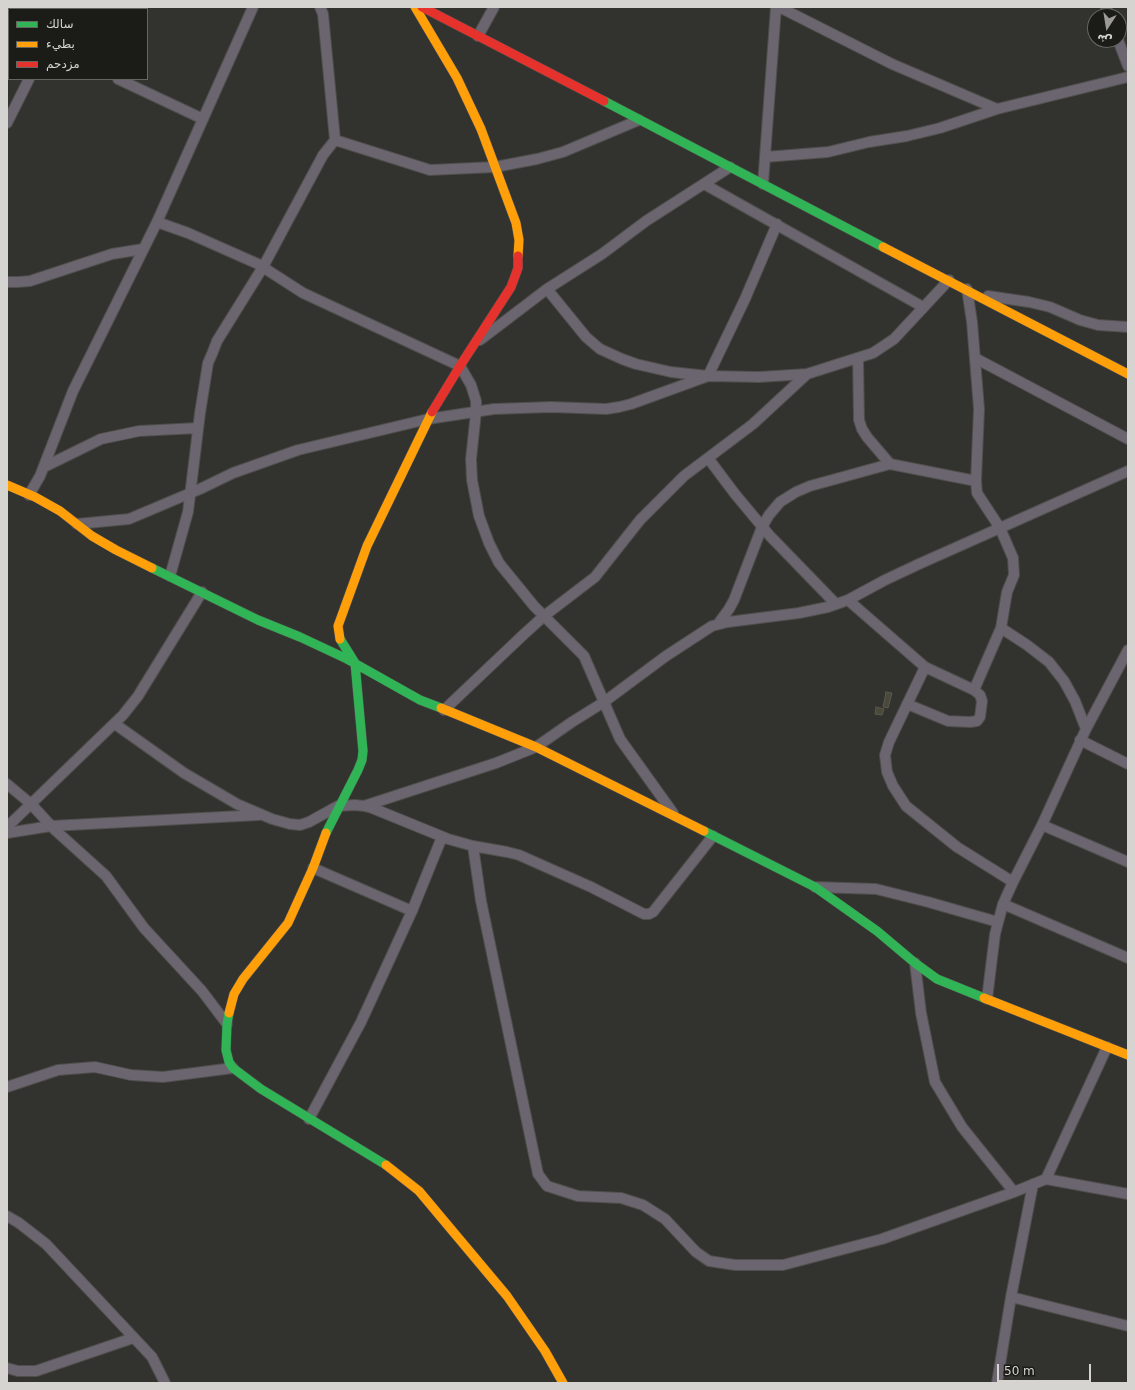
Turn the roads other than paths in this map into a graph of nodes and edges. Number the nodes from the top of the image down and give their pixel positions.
1 (253, 7) edge
2 (320, 7) edge
3 (415, 7) edge
4 (422, 7) edge
5 (494, 7) edge
6 (777, 7) edge
7 (478, 36) junction
8 (1121, 48) edge
9 (1128, 66) edge
10 (1128, 77) edge
11 (28, 80) edge
12 (120, 80) edge
13 (997, 109) junction
14 (203, 119) junction
15 (639, 120) junction
16 (7, 123) edge
17 (335, 140) junction
18 (764, 157) junction
19 (495, 167) junction
20 (730, 167) junction
21 (704, 184) junction
22 (763, 184) junction
23 (157, 222) junction
24 (777, 224) junction
25 (143, 249) junction
26 (263, 267) junction
27 (949, 280) junction
28 (7, 282) edge
29 (547, 289) junction
30 (967, 289) junction
31 (978, 295) junction
32 (923, 307) junction
33 (1128, 327) edge
34 (472, 346) junction
35 (858, 358) junction
36 (975, 358) junction
37 (460, 366) junction
38 (808, 374) junction
39 (1128, 374) edge
40 (708, 376) junction
41 (476, 412) junction
42 (428, 418) junction
43 (198, 428) junction
44 (1128, 438) edge
45 (708, 458) junction
46 (890, 464) junction
47 (44, 467) junction
48 (1128, 471) edge
49 (976, 481) junction
50 (7, 485) edge
51 (191, 493) junction
52 (29, 495) junction
53 (78, 524) junction
54 (762, 527) junction
55 (1000, 528) junction
56 (170, 576) junction
57 (202, 592) junction
58 (848, 600) junction
59 (836, 604) junction
60 (544, 616) junction
61 (718, 624) junction
62 (1001, 628) junction
63 (1128, 650) edge
64 (355, 663) junction
65 (925, 666) junction
66 (974, 690) junction
67 (604, 702) junction
68 (907, 704) junction
69 (444, 710) junction
70 (114, 724) junction
71 (1086, 729) junction
72 (1080, 740) junction
73 (536, 747) junction
74 (1128, 764) edge
75 (7, 784) edge
76 (31, 804) junction
77 (338, 806) junction
78 (364, 806) junction
79 (261, 814) junction
80 (676, 817) junction
81 (1042, 825) junction
82 (51, 826) junction
83 (7, 827) edge
84 (7, 833) edge
85 (713, 836) junction
86 (442, 837) junction
87 (473, 846) junction
88 (1128, 862) edge
89 (313, 868) junction
90 (1013, 882) junction
91 (815, 887) junction
92 (1003, 904) junction
93 (412, 911) junction
94 (998, 922) junction
95 (1128, 958) edge
96 (915, 963) junction
97 (987, 999) junction
98 (227, 1024) junction
99 (1106, 1047) junction
100 (1128, 1055) edge
101 (233, 1068) junction
102 (7, 1087) edge
103 (309, 1119) junction
104 (1046, 1179) junction
105 (1033, 1184) junction
106 (1014, 1192) junction
107 (1128, 1194) edge
108 (7, 1216) edge
109 (1011, 1297) junction
110 (1128, 1326) edge
111 (133, 1338) junction
112 (7, 1368) edge
113 (165, 1383) edge
114 (563, 1383) edge
115 (997, 1383) edge

1 - 14 street
2 - 17 street
3 - 19 main road
4 - 7 main road
5 - 7 street
6 - 13 street
6 - 18 street
7 - 15 main road
8 - 9 street
10 - 13 street
11 - 16 street
12 - 14 street
13 - 18 street
14 - 23 street
15 - 19 street
15 - 20 main road
17 - 19 street
17 - 26 street
18 - 22 street
19 - 34 main road
20 - 21 street
20 - 22 main road
21 - 24 street
21 - 29 street
22 - 27 main road
23 - 25 street
23 - 26 street
24 - 32 street
24 - 40 street
25 - 28 street
25 - 47 street
26 - 37 street
26 - 43 street
27 - 30 main road
27 - 32 street
29 - 34 street
29 - 40 street
30 - 31 main road
30 - 36 street
31 - 33 street
31 - 39 main road
32 - 35 street
34 - 37 main road
35 - 38 street
35 - 46 street
36 - 44 street
36 - 49 street
37 - 41 street
37 - 42 main road
38 - 40 street
38 - 45 street
40 - 41 street
41 - 42 street
41 - 60 street
42 - 51 street
42 - 64 main road
43 - 47 street
43 - 51 street
45 - 54 street
45 - 60 street
46 - 49 street
46 - 54 street
47 - 52 street
48 - 55 street
49 - 55 street
50 - 52 main road
51 - 53 street
51 - 56 street
52 - 53 main road
53 - 56 main road
54 - 59 street
54 - 61 street
55 - 58 street
55 - 62 street
56 - 57 main road
57 - 64 main road
57 - 70 street
58 - 59 street
58 - 65 street
59 - 61 street
60 - 67 street
60 - 69 street
61 - 67 street
62 - 66 street
62 - 71 street
63 - 71 street
64 - 69 main road
64 - 77 main road
65 - 66 street
65 - 68 street
66 - 68 street
67 - 73 street
67 - 80 street
68 - 90 street
69 - 73 main road
70 - 76 street
70 - 79 street
71 - 72 street
72 - 74 street
72 - 81 street
73 - 78 street
73 - 80 main road
75 - 76 street
76 - 82 street
76 - 83 street
77 - 78 street
77 - 79 street
77 - 89 main road
78 - 86 street
79 - 82 street
80 - 85 main road
81 - 88 street
81 - 90 street
82 - 84 street
82 - 98 street
85 - 87 street
85 - 91 main road
86 - 87 street
86 - 93 street
87 - 106 street
89 - 93 street
89 - 98 main road
90 - 92 street
91 - 94 street
91 - 96 main road
92 - 94 street
92 - 95 street
93 - 103 street
94 - 97 street
96 - 97 main road
96 - 106 street
97 - 99 main road
98 - 101 main road
99 - 100 main road
99 - 104 street
101 - 102 street
101 - 103 main road
103 - 114 main road
104 - 105 street
104 - 107 street
105 - 106 street
105 - 109 street
108 - 111 street
109 - 110 street
109 - 115 street
111 - 112 street
111 - 113 street

